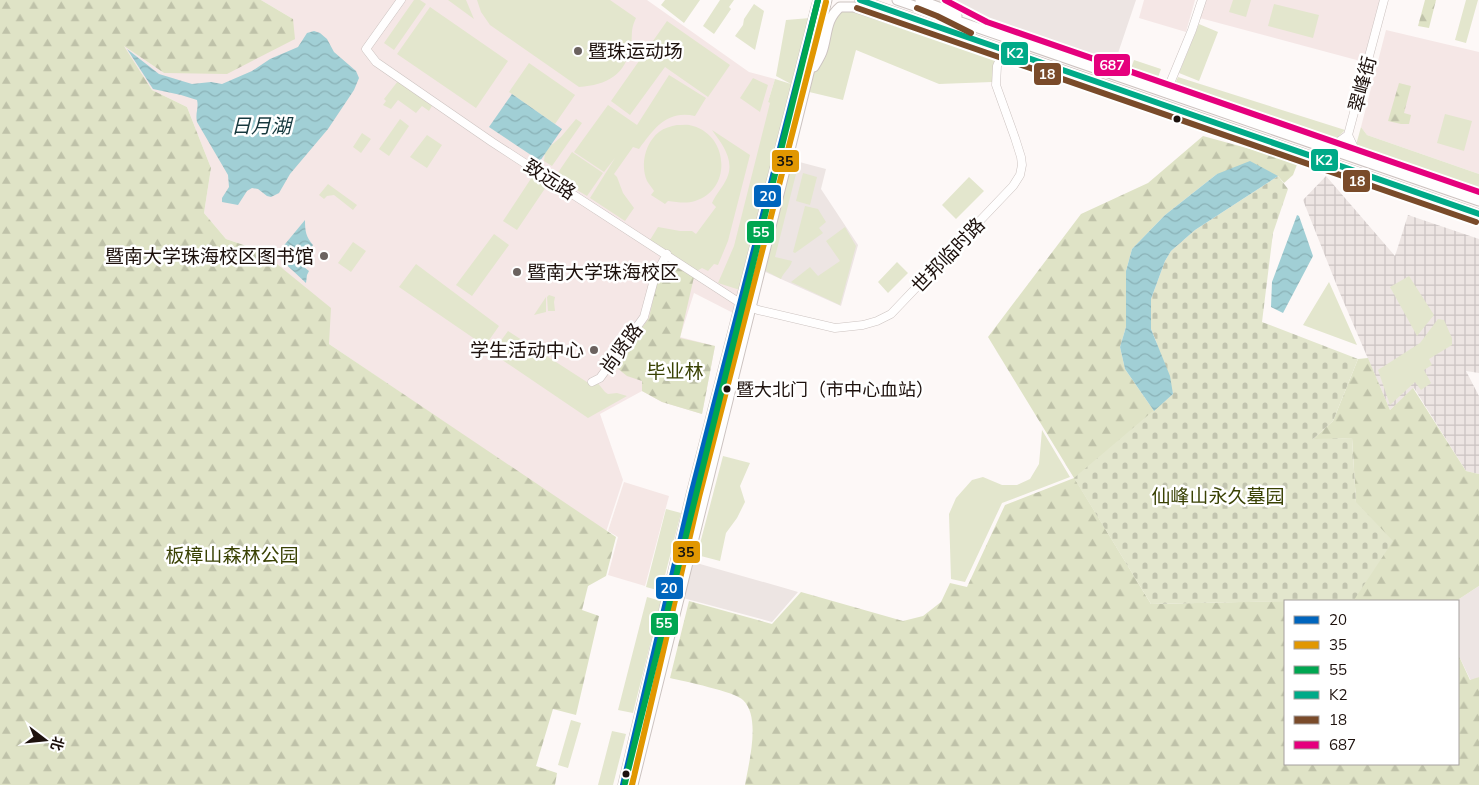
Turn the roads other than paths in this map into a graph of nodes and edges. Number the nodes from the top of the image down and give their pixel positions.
1 (400, 0) edge
2 (811, 0) edge
3 (818, 0) edge
4 (827, 0) edge
5 (860, 0) edge
6 (897, 0) edge
7 (920, 0) edge
8 (1202, 0) edge
9 (1384, 0) edge
10 (812, 22) junction
11 (984, 30) junction
12 (968, 37) junction
13 (1004, 50) junction
14 (808, 78) junction
15 (1166, 93) junction
16 (1348, 135) junction
17 (1317, 145) junction
18 (1372, 164) junction
19 (1479, 201) edge
20 (1479, 214) edge
21 (667, 254) junction
22 (740, 303) junction
23 (751, 308) junction
24 (592, 382) dead end
25 (623, 785) edge
26 (633, 785) edge

1 - 21 street, 致远路
2 - 10 main road
3 - 10 main road
4 - 14 main road
5 - 12 main road
6 - 11 main road
7 - 11 main road
8 - 15 street
9 - 16 street, 翠峰街
10 - 22 main road
11 - 15 main road
12 - 13 main road
12 - 14 main road
13 - 20 main road
13 - 23 street, 世邦临时路
14 - 23 main road
15 - 17 main road
16 - 17 street, 翠峰街
16 - 18 street
17 - 18 main road
18 - 19 main road
21 - 22 street, 致远路
21 - 24 street, 尚贤路
22 - 23 street, 世邦临时路
22 - 25 main road
23 - 26 main road

